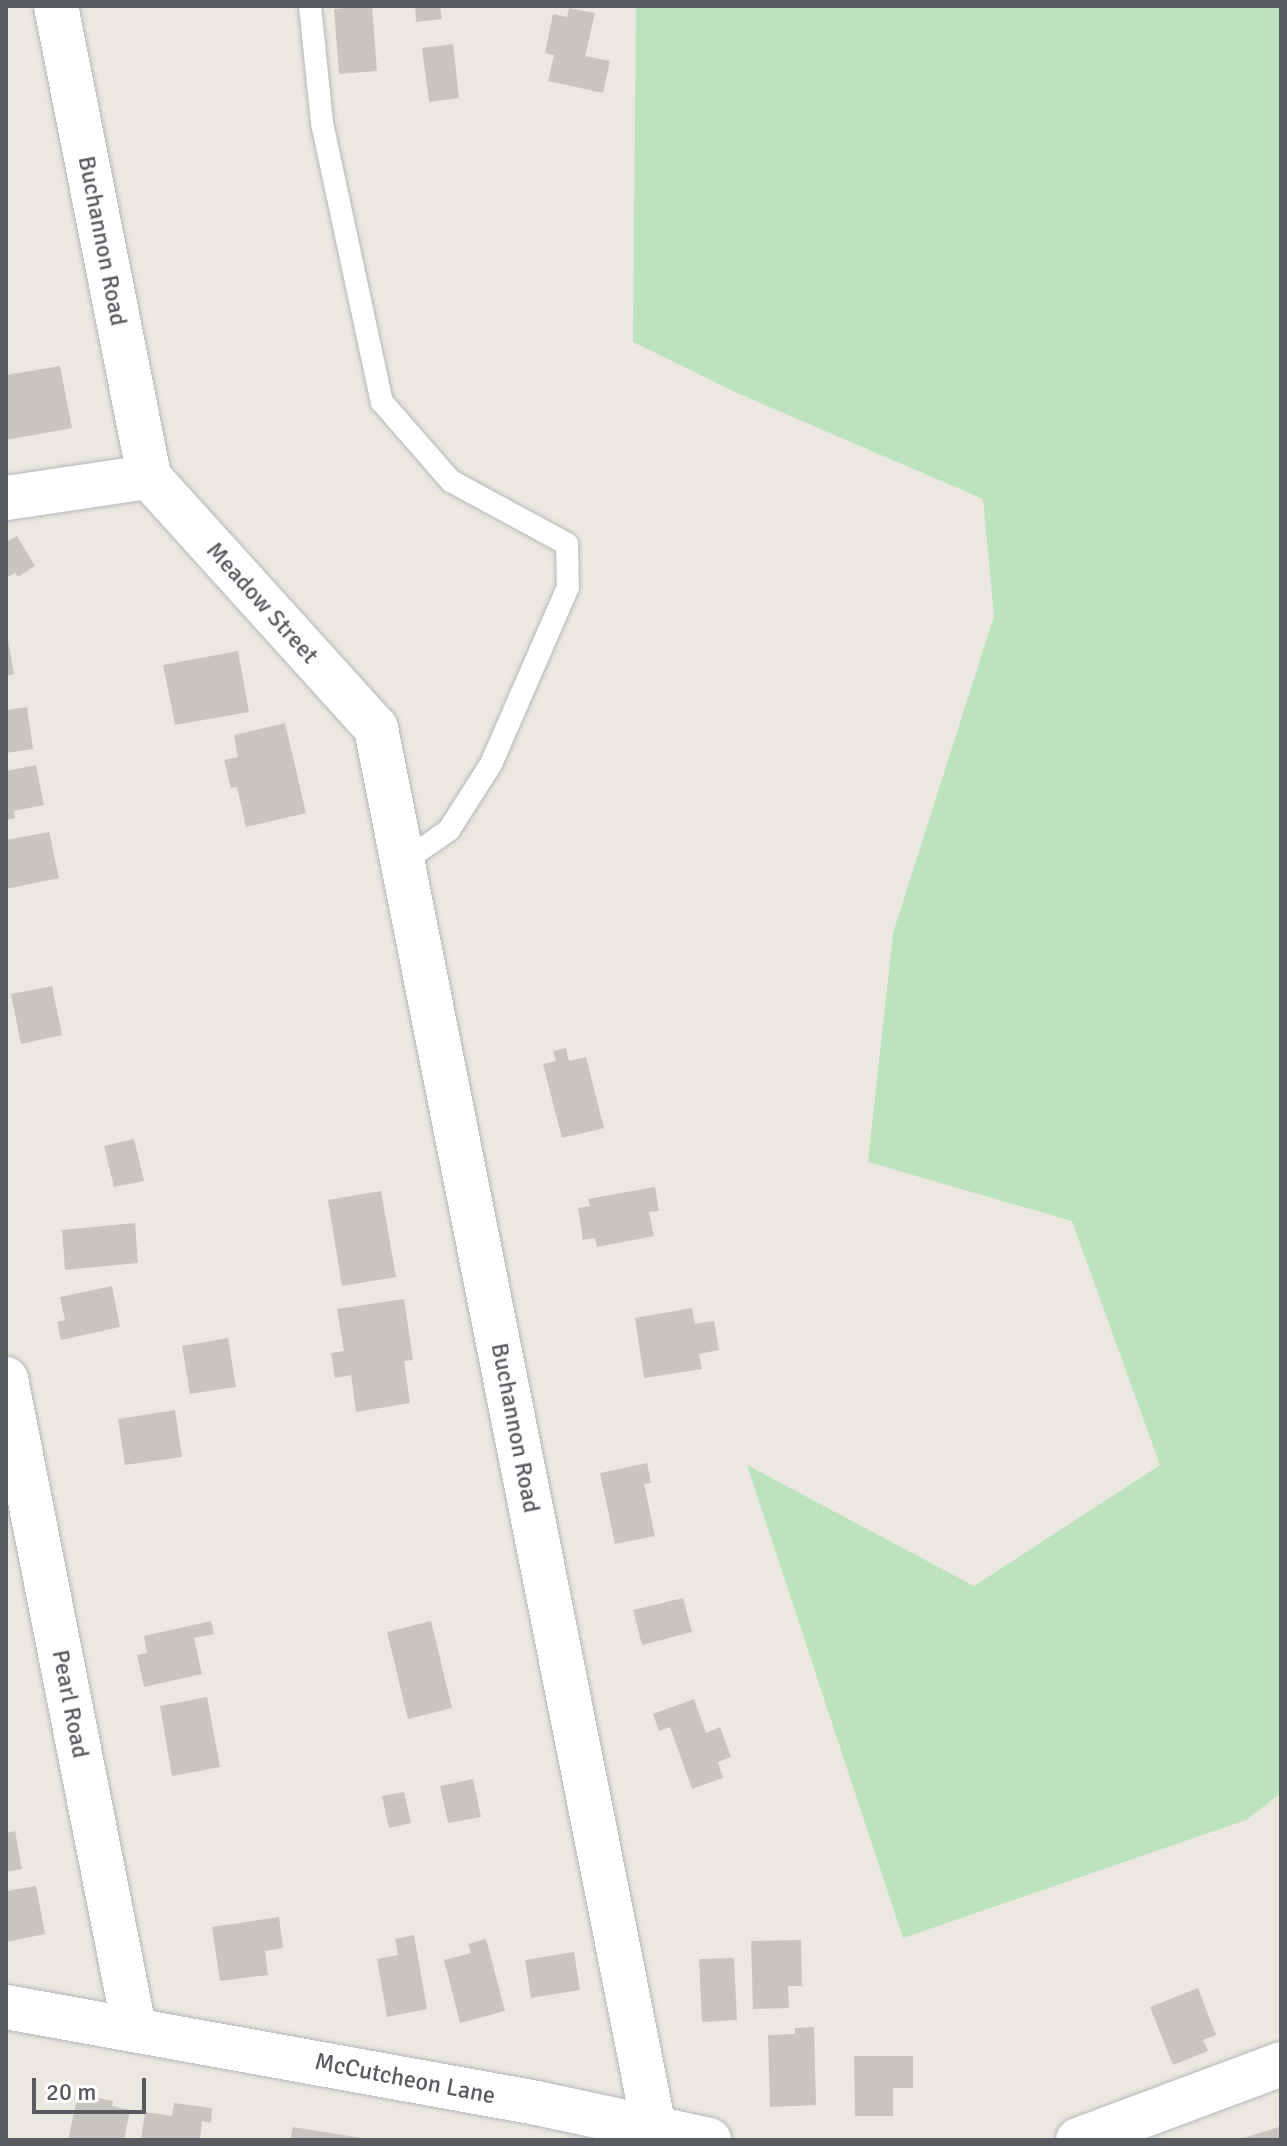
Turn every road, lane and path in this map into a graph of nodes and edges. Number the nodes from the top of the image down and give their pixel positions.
1 (56, 6) edge
2 (310, 6) edge
3 (149, 477) junction
4 (6, 498) edge
5 (376, 728) joint
6 (403, 862) junction
7 (6, 1379) edge
8 (6, 2007) edge
9 (134, 2028) junction
10 (1281, 2064) edge
11 (534, 2122) edge
12 (654, 2128) junction
13 (709, 2140) edge
14 (1078, 2140) edge

1 - 3 street, Buchannon Road
2 - 6 lane
3 - 4 street
3 - 5 street, Meadow Street
5 - 6 street, Buchannon Road
6 - 12 street, Buchannon Road
7 - 9 street, Pearl Road
8 - 9 street, McCutcheon Lane
9 - 11 street, McCutcheon Lane
10 - 14 street
11 - 12 street, McCutcheon Lane
12 - 13 street, McCutcheon Lane

